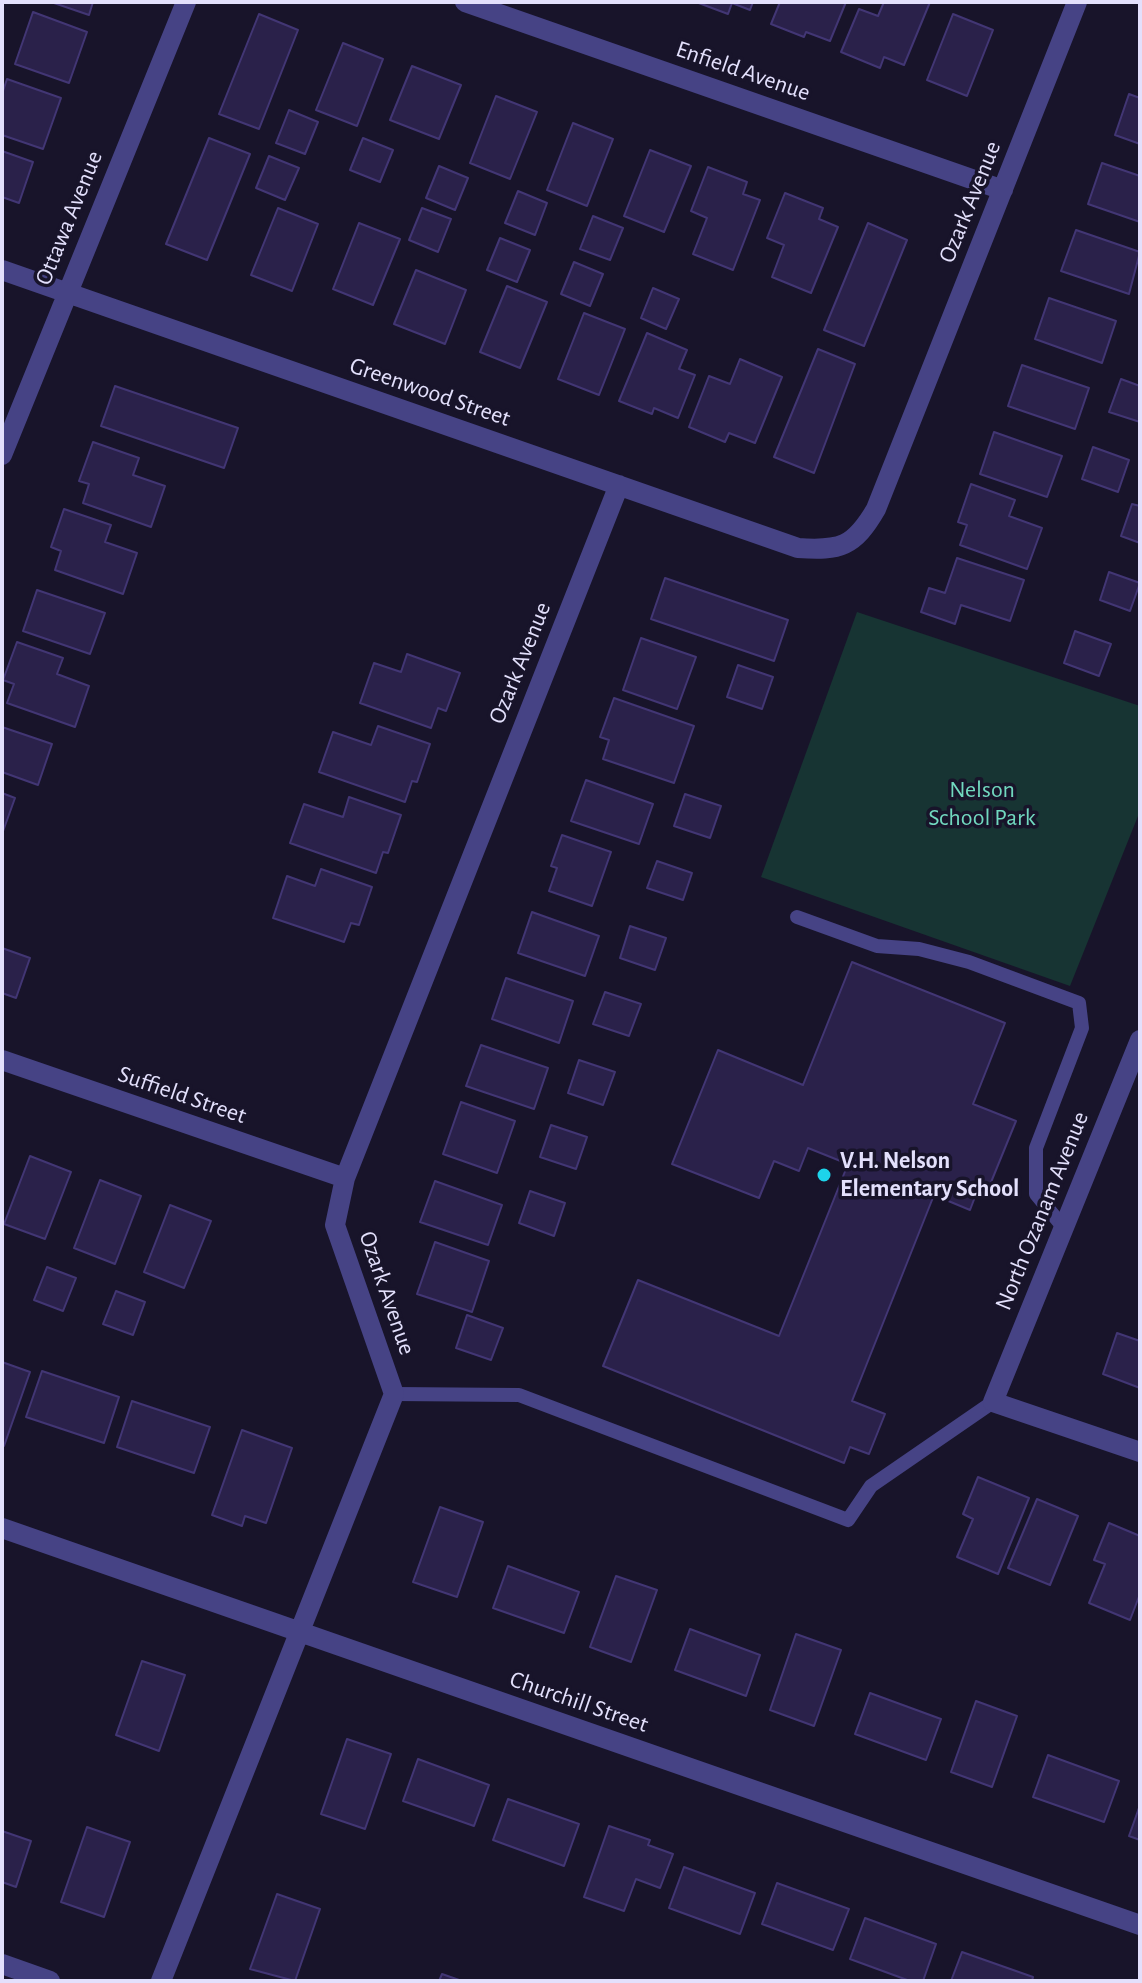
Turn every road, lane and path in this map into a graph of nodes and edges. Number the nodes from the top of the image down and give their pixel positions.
1 (186, 2) edge
2 (465, 2) edge
3 (1077, 2) edge
4 (1003, 190) junction
5 (2, 270) edge
6 (66, 292) junction
7 (2, 455) edge
8 (619, 485) junction
9 (844, 546) joint
10 (797, 917) dead end
11 (1140, 1040) edge
12 (2, 1060) edge
13 (345, 1178) junction
14 (1064, 1228) junction
15 (394, 1394) junction
16 (993, 1402) junction
17 (1140, 1452) edge
18 (2, 1528) edge
19 (299, 1632) junction
20 (1140, 1925) edge
21 (2, 1964) edge
22 (50, 1981) edge
23 (161, 1981) edge

1 - 6 street, Ottawa Avenue
2 - 4 street, Enfield Avenue
3 - 4 street, Ozark Avenue
4 - 9 street, Ozark Avenue
5 - 6 street, Greenwood Street
6 - 7 street, Ottawa Avenue
6 - 8 street, Greenwood Street
8 - 9 street, Greenwood Street
8 - 13 street, Ozark Avenue
10 - 14 lane
11 - 14 street, North Ozanam Avenue
12 - 13 street, Suffield Street
13 - 15 street, Ozark Avenue
14 - 16 street, North Ozanam Avenue
15 - 16 lane
15 - 19 street, Ozark Avenue
16 - 17 street
18 - 19 street, Churchill Street
19 - 20 street, Churchill Street
19 - 23 street, Ozark Avenue
21 - 22 street

